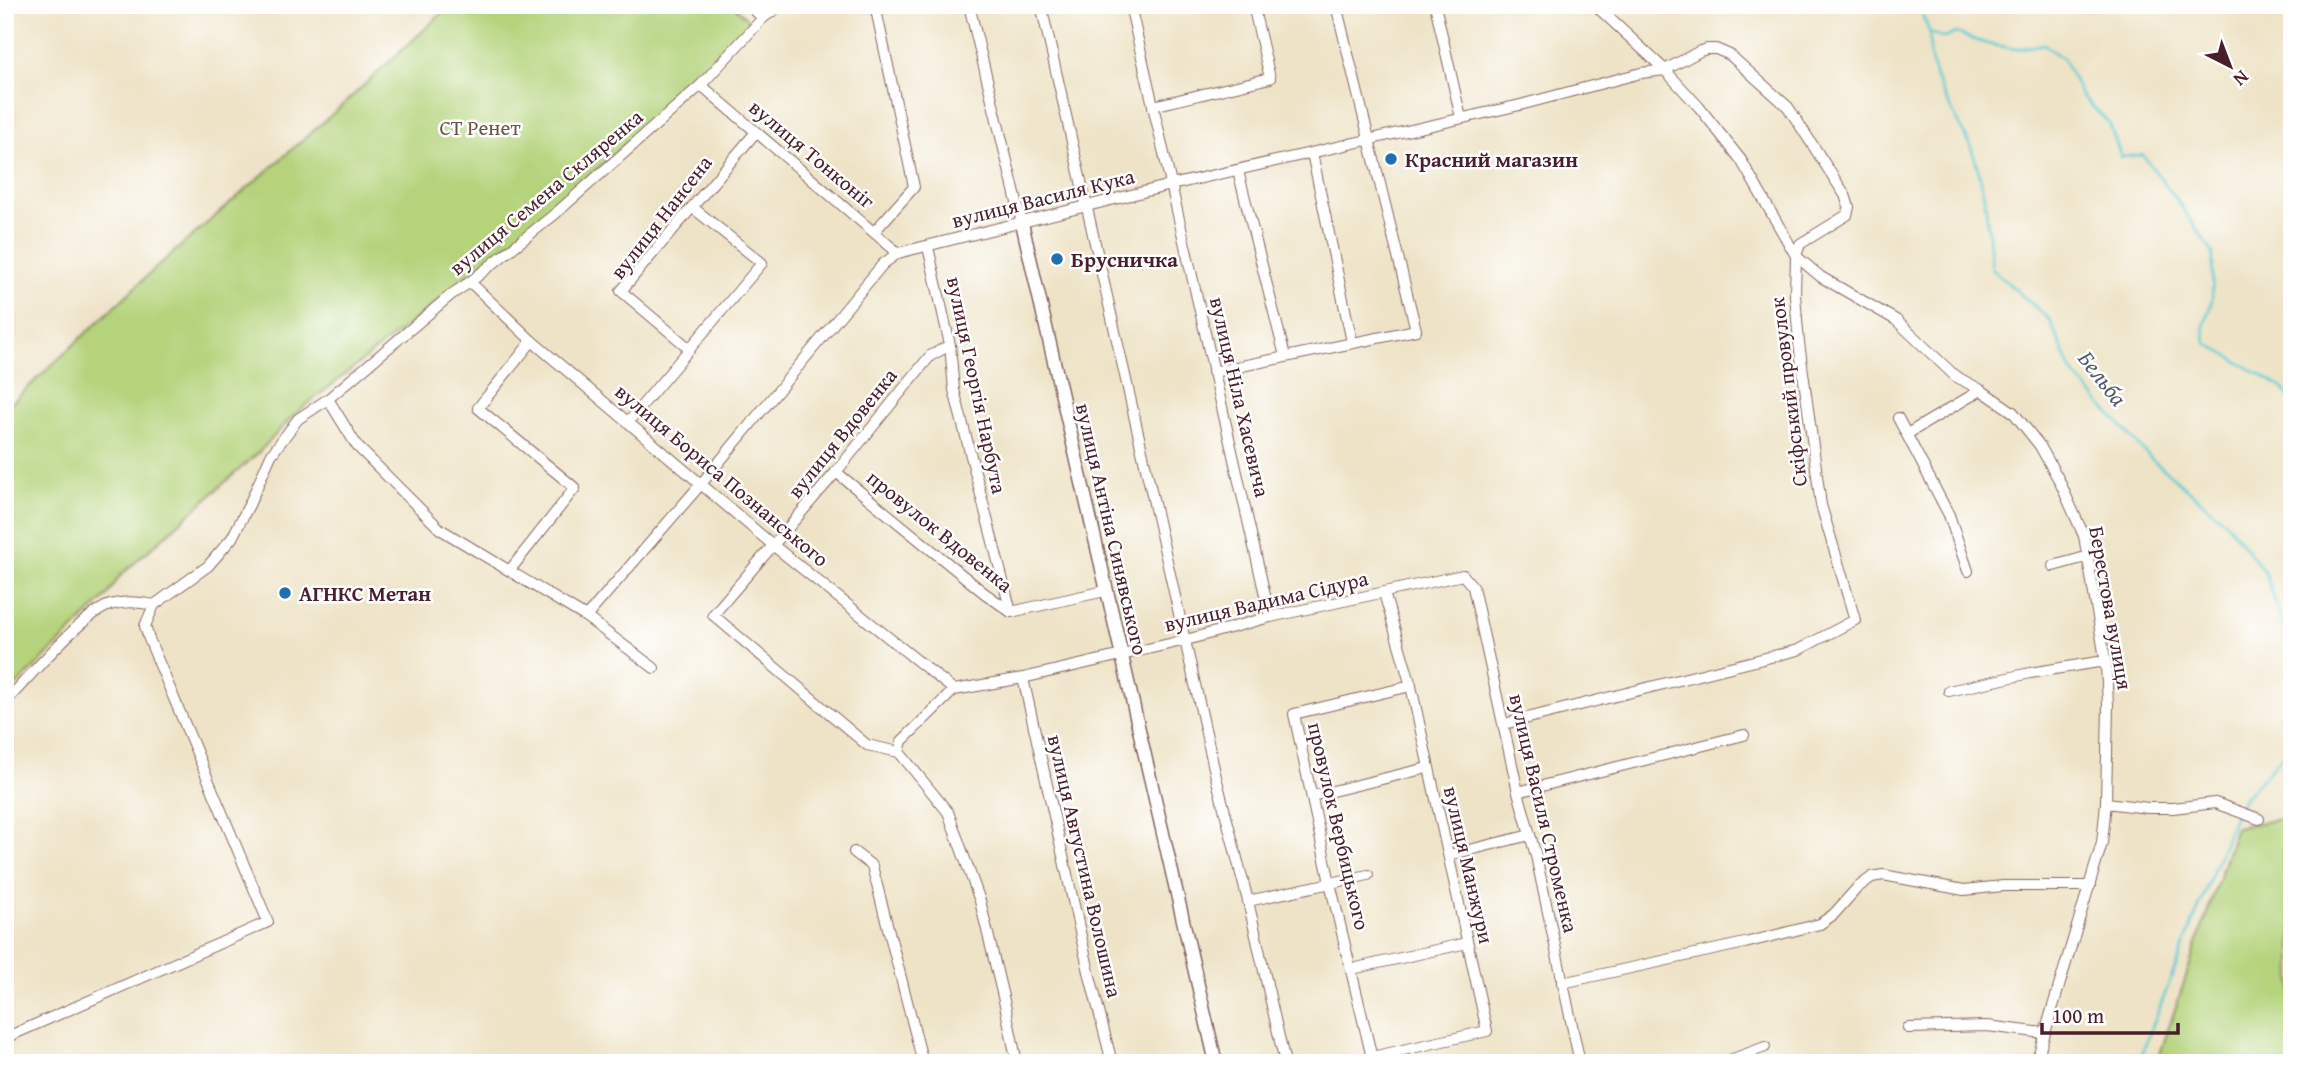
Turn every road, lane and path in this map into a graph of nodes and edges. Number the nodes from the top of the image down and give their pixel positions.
1 (749, 5) edge
2 (781, 5) edge
3 (875, 5) edge
4 (969, 5) edge
5 (1041, 5) edge
6 (1130, 5) edge
7 (1253, 5) edge
8 (1336, 5) edge
9 (1435, 5) edge
10 (1595, 5) edge
11 (763, 18) junction
12 (1665, 70) junction
13 (701, 85) junction
14 (1153, 106) junction
15 (1461, 118) junction
16 (756, 132) junction
17 (1370, 141) junction
18 (1312, 153) junction
19 (1238, 171) junction
20 (1171, 185) junction
21 (1087, 205) junction
22 (692, 207) junction
23 (1022, 223) junction
24 (874, 232) junction
25 (928, 247) junction
26 (898, 253) junction
27 (1796, 256) junction
28 (470, 282) junction
29 (532, 341) junction
30 (1352, 342) junction
31 (950, 345) junction
32 (690, 349) junction
33 (1285, 356) junction
34 (1213, 372) junction
35 (1981, 390) junction
36 (328, 399) junction
37 (1898, 418) dead end
38 (628, 422) junction
39 (1907, 434) junction
40 (836, 472) junction
41 (701, 484) junction
42 (774, 546) junction
43 (2087, 559) junction
44 (2053, 566) dead end
45 (510, 570) junction
46 (1968, 570) dead end
47 (1463, 575) joint
48 (1105, 592) junction
49 (1384, 593) junction
50 (154, 605) junction
51 (1011, 612) junction
52 (586, 617) junction
53 (1270, 617) junction
54 (1186, 640) junction
55 (1121, 654) junction
56 (2106, 664) junction
57 (654, 668) dead end
58 (1023, 678) junction
59 (1410, 686) junction
60 (954, 690) junction
61 (1949, 691) dead end
62 (5, 702) edge
63 (1504, 724) junction
64 (1744, 735) dead end
65 (899, 751) junction
66 (1427, 768) junction
67 (1518, 792) junction
68 (1312, 796) junction
69 (2106, 803) junction
70 (2255, 817) dead end
71 (1530, 835) junction
72 (854, 852) dead end
73 (1449, 855) junction
74 (1368, 875) dead end
75 (1330, 883) junction
76 (2090, 886) junction
77 (1248, 901) junction
78 (1467, 943) junction
79 (1352, 968) junction
80 (1562, 983) junction
81 (1908, 1028) dead end
82 (2044, 1033) junction
83 (5, 1038) edge
84 (1765, 1047) dead end
85 (1373, 1060) edge
86 (923, 1063) edge
87 (1017, 1063) edge
88 (1112, 1063) edge
89 (1216, 1063) edge
90 (1285, 1063) edge
91 (1580, 1063) edge
92 (1722, 1063) edge
93 (2036, 1063) edge

1 - 11 street
2 - 11 street, вулиця Семена Скляренка
3 - 24 street
4 - 23 street, вулиця Антіна Синявського
5 - 21 street
6 - 14 street, вулиця Ніла Хасевича
7 - 14 street
8 - 17 street
9 - 15 street
10 - 12 street
11 - 13 street, вулиця Семена Скляренка
12 - 15 street, вулиця Василя Кука
12 - 27 street
12 - 27 street
13 - 16 street, вулиця Тонконіг
13 - 28 street, вулиця Семена Скляренка
14 - 20 street, вулиця Ніла Хасевича
15 - 17 street, вулиця Василя Кука
16 - 22 street, вулиця Нансена
16 - 24 street, вулиця Тонконіг
17 - 18 street, вулиця Василя Кука
17 - 30 street
18 - 19 street, вулиця Василя Кука
18 - 30 street
19 - 20 street, вулиця Василя Кука
19 - 33 street
20 - 21 street, вулиця Василя Кука
20 - 34 street, вулиця Ніла Хасевича
21 - 23 street, вулиця Василя Кука
21 - 54 street
22 - 32 street, вулиця Нансена
22 - 32 street
23 - 25 street, вулиця Василя Кука
23 - 48 street, вулиця Антіна Синявського
24 - 26 street, вулиця Тонконіг
25 - 26 street, вулиця Василя Кука
25 - 31 street, вулиця Георгія Нарбута
26 - 41 street
27 - 35 street, Берестова вулиця
27 - 63 street, Скіфський провулок
28 - 29 street, вулиця Бориса Познанського
28 - 36 street, вулиця Семена Скляренка
29 - 38 street, вулиця Бориса Познанського
29 - 45 street
30 - 33 street
31 - 40 street, вулиця Вдовенка
31 - 51 street, вулиця Георгія Нарбута
32 - 38 street
33 - 34 street
34 - 53 street, вулиця Ніла Хасевича
35 - 39 street
35 - 43 street, Берестова вулиця
36 - 45 street
36 - 50 street, вулиця Семена Скляренка
37 - 39 street
38 - 41 street, вулиця Бориса Познанського
39 - 46 street
40 - 42 street, вулиця Вдовенка
40 - 51 street, провулок Вдовенка
41 - 42 street, вулиця Бориса Познанського
41 - 52 street
42 - 60 street, вулиця Бориса Познанського
42 - 65 street, вулиця Вдовенка
43 - 44 street
43 - 56 street, Берестова вулиця
45 - 52 street
47 - 49 street, вулиця Вадима Сідура
47 - 63 street, вулиця Василя Строменка
48 - 51 street, провулок Вдовенка
48 - 55 street, вулиця Антіна Синявського
49 - 53 street, вулиця Вадима Сідура
49 - 59 street, вулиця Манжури
50 - 62 street
50 - 83 street
52 - 57 street
53 - 54 street, вулиця Вадима Сідура
54 - 55 street, вулиця Вадима Сідура
54 - 77 street
55 - 58 street, вулиця Вадима Сідура
55 - 89 street, вулиця Антіна Синявського
56 - 61 street
56 - 69 street, Берестова вулиця
58 - 60 street, вулиця Вадима Сідура
58 - 88 street, вулиця Августина Волошина
59 - 66 street, вулиця Манжури
59 - 68 street, провулок Вербицького
60 - 65 street
63 - 67 street, вулиця Василя Строменка
64 - 67 street
65 - 87 street
66 - 68 street
66 - 73 street, вулиця Манжури
67 - 71 street, вулиця Василя Строменка
68 - 75 street, провулок Вербицького
69 - 70 street
69 - 76 street, Берестова вулиця
71 - 73 street
71 - 80 street, вулиця Василя Строменка
72 - 86 street
73 - 78 street, вулиця Манжури
74 - 75 street
75 - 77 street
75 - 79 street, провулок Вербицького
76 - 80 street
76 - 82 street, Берестова вулиця
77 - 90 street
78 - 79 street
78 - 85 street, вулиця Манжури
79 - 85 street, провулок Вербицького
80 - 91 street, вулиця Василя Строменка
81 - 82 street
82 - 93 street, Берестова вулиця
84 - 92 street

